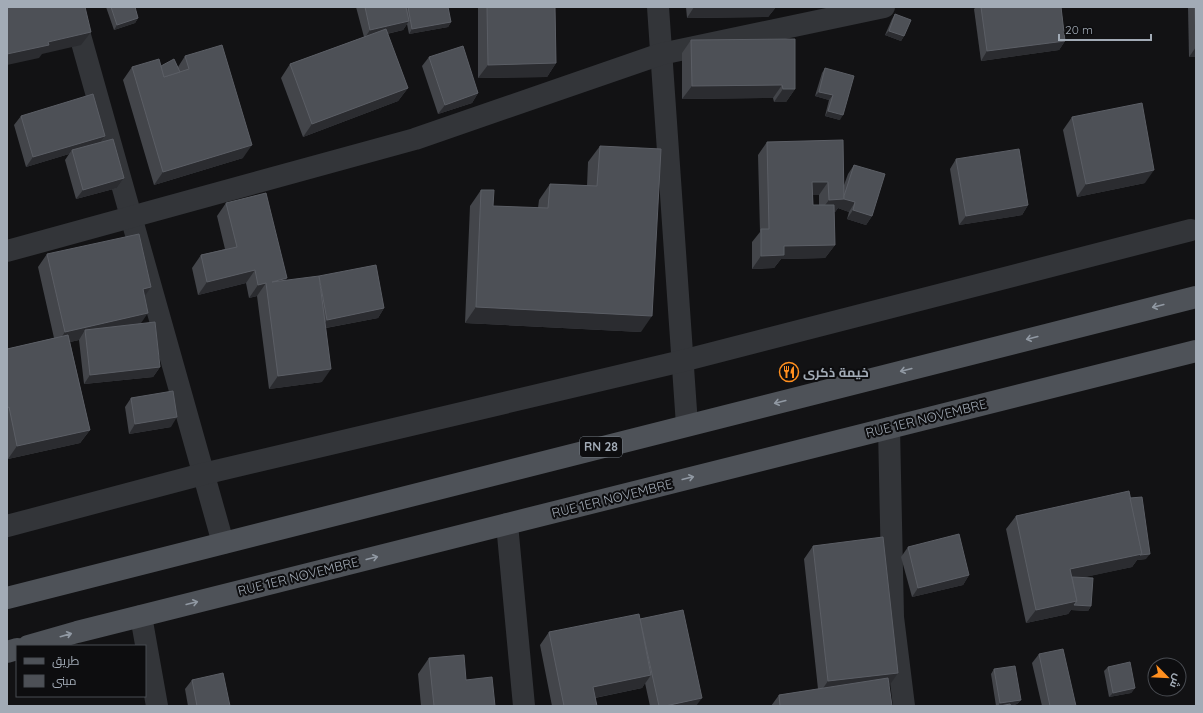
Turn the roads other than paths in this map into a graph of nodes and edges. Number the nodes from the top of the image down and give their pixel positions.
1 (72, 7) edge
2 (658, 7) edge
3 (884, 7) edge
4 (661, 54) junction
5 (131, 218) junction
6 (1191, 230) dead end
7 (7, 251) edge
8 (1196, 297) edge
9 (1196, 351) edge
10 (682, 361) junction
11 (687, 425) junction
12 (889, 428) junction
13 (203, 474) junction
14 (507, 524) junction
15 (7, 526) edge
16 (223, 543) junction
17 (7, 598) edge
18 (141, 616) junction
19 (32, 645) edge
20 (157, 706) edge
21 (524, 706) edge
22 (904, 706) edge

1 - 5 street
2 - 4 street
3 - 4 street
4 - 5 street
4 - 10 street
5 - 7 street
5 - 13 street
6 - 10 street
8 -> 11 main road, RN 28
9 - 12 main road, RUE 1ER NOVEMBRE
10 - 11 street
10 - 13 street
11 - 16 main road, RN 28
14 -> 12 main road, RUE 1ER NOVEMBRE
12 - 22 street
13 - 15 street
13 - 16 street
18 -> 14 main road, RUE 1ER NOVEMBRE
14 - 21 street
16 - 17 main road, RN 28
19 -> 18 main road, RUE 1ER NOVEMBRE
18 - 20 street

